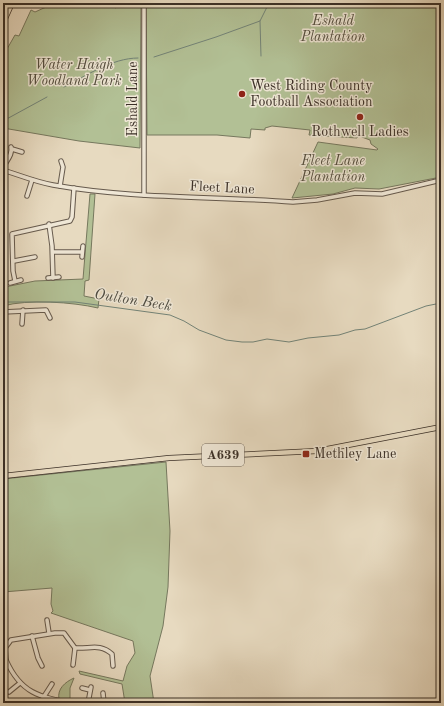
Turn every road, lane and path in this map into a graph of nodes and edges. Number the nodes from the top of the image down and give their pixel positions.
1 (12, 3) edge
2 (144, 3) edge
3 (3, 23) edge
4 (22, 152) dead end
5 (61, 160) dead end
6 (3, 169) edge
7 (32, 180) junction
8 (441, 180) edge
9 (60, 186) junction
10 (74, 188) junction
11 (144, 195) junction
12 (27, 196) dead end
13 (49, 224) junction
14 (83, 246) dead end
15 (53, 252) junction
16 (82, 252) junction
17 (82, 257) dead end
18 (36, 258) dead end
19 (14, 261) junction
20 (59, 277) dead end
21 (48, 278) dead end
22 (54, 278) junction
23 (21, 280) dead end
24 (16, 281) junction
25 (10, 283) dead end
26 (23, 310) junction
27 (3, 312) edge
28 (50, 318) dead end
29 (22, 324) dead end
30 (441, 427) edge
31 (3, 476) edge
32 (47, 620) dead end
33 (49, 633) junction
34 (32, 636) junction
35 (4, 638) edge
36 (7, 642) junction
37 (75, 648) junction
38 (45, 659) dead end
39 (4, 660) edge
40 (41, 662) junction
41 (73, 665) dead end
42 (42, 666) dead end
43 (113, 666) dead end
44 (20, 684) junction
45 (52, 684) dead end
46 (82, 688) dead end
47 (9, 692) dead end
48 (103, 693) dead end
49 (43, 698) junction
50 (54, 702) edge
51 (73, 703) edge
52 (88, 703) edge
53 (104, 703) edge

1 - 3 main road
2 - 11 street, Eshald Lane
4 - 6 street
5 - 9 street
6 - 7 street, Fleet Lane
7 - 9 street, Fleet Lane
7 - 12 street
8 - 11 street, Fleet Lane
9 - 10 street, Fleet Lane
10 - 11 street, Fleet Lane
10 - 13 street
13 - 15 street
13 - 19 street
14 - 16 street
15 - 16 street
15 - 22 street
16 - 17 street
18 - 19 street
19 - 24 street
20 - 22 street
21 - 22 street
23 - 24 street
24 - 25 street
26 - 27 street
26 - 28 street
26 - 29 street
30 - 31 main road, A639
32 - 33 street
33 - 34 street
33 - 37 street
34 - 36 street
34 - 40 street
35 - 36 street
36 - 39 street
37 - 41 street
37 - 43 street
38 - 40 street
39 - 44 street
40 - 42 street
44 - 47 street
44 - 49 street
45 - 49 street
46 - 52 street
48 - 53 street
49 - 50 street
50 - 51 street

